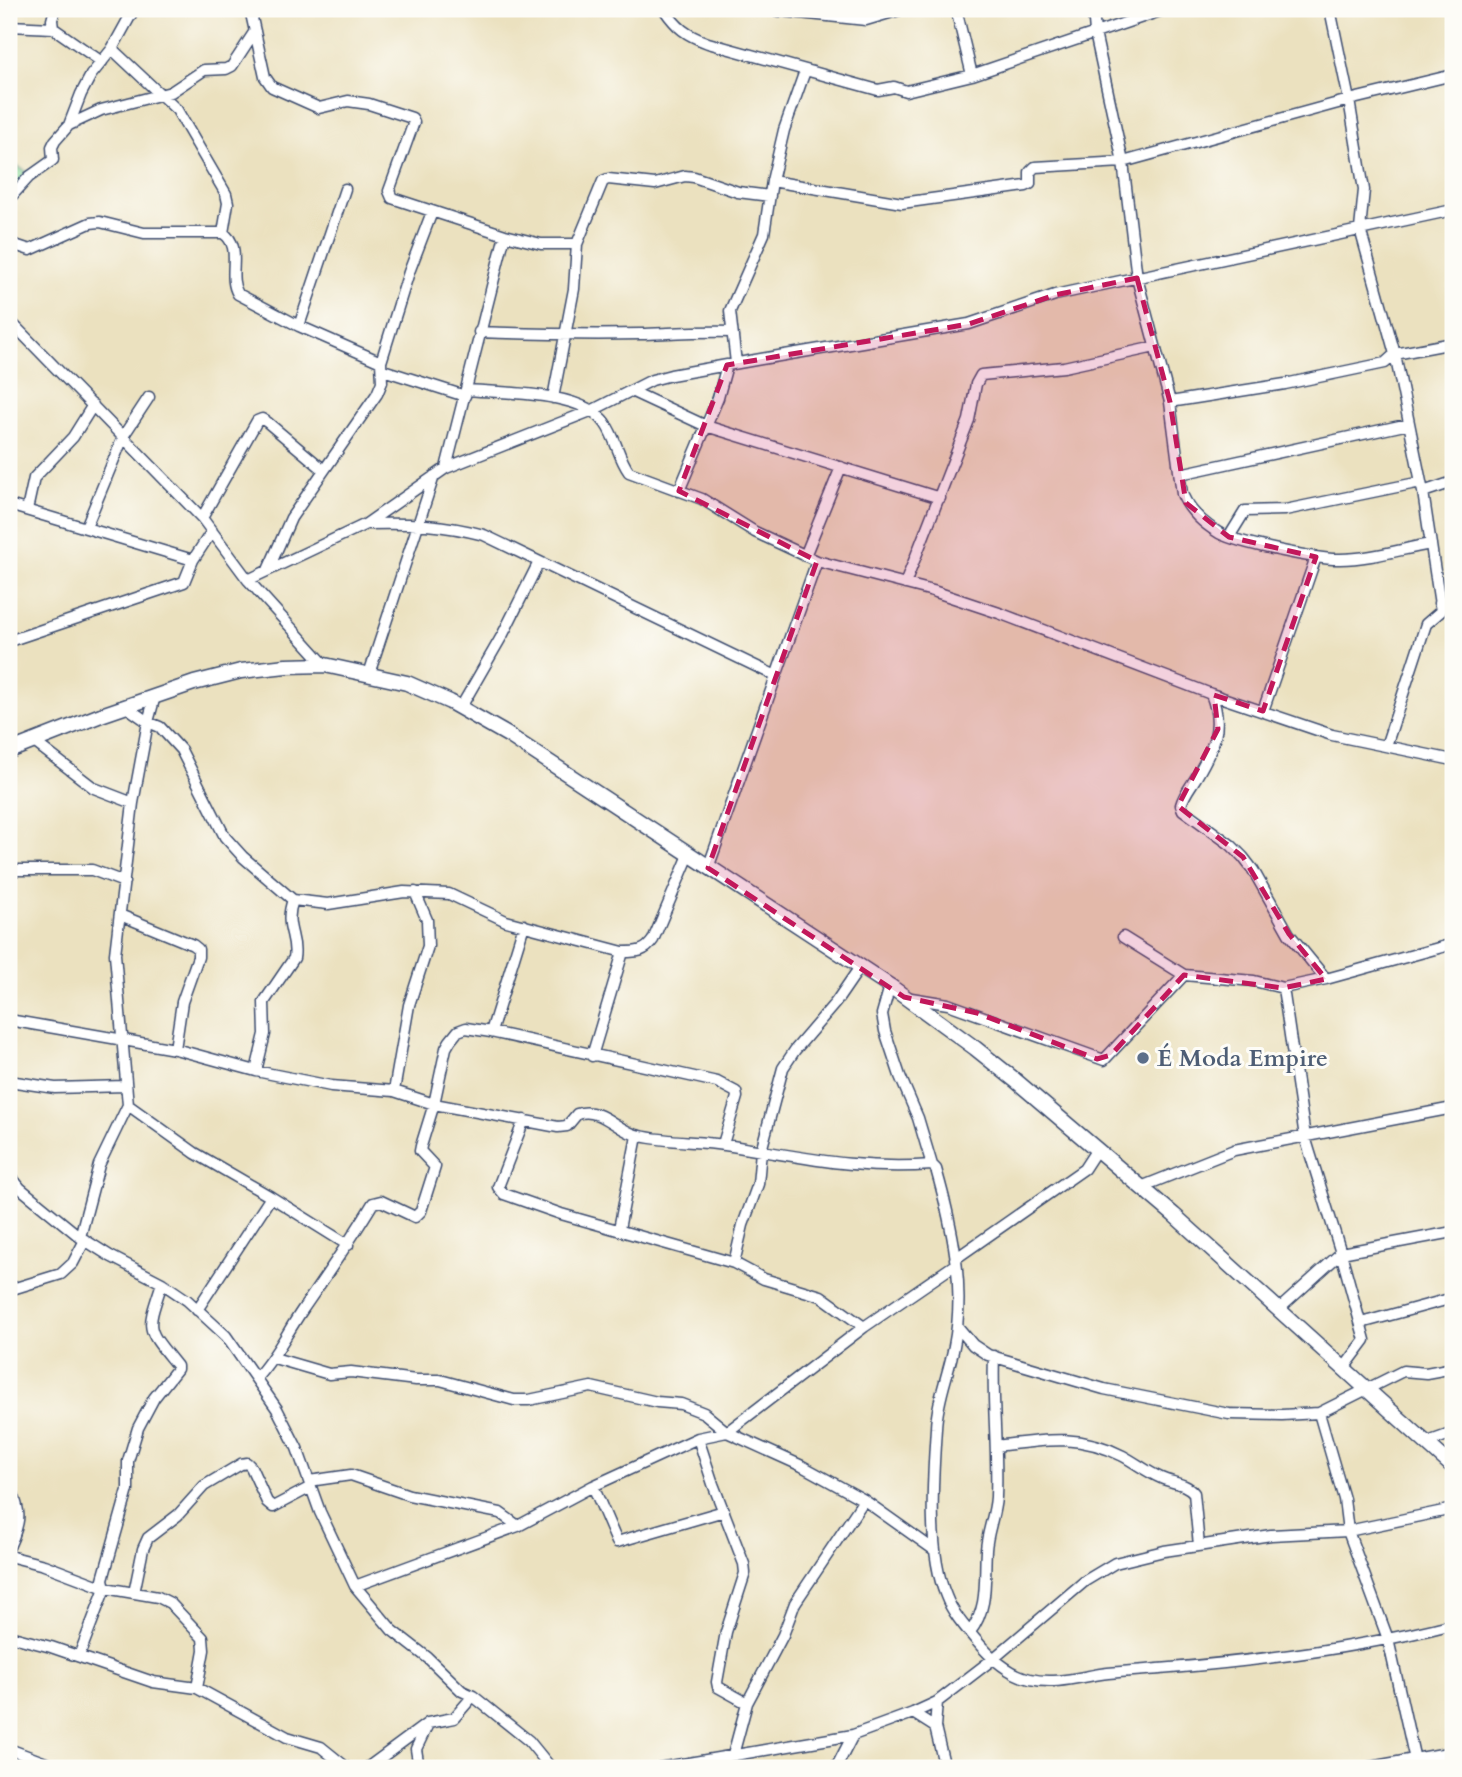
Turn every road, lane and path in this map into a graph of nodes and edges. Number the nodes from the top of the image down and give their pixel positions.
1 (55, 9) edge
2 (134, 9) edge
3 (250, 9) edge
4 (664, 9) edge
5 (761, 9) edge
6 (902, 9) edge
7 (956, 9) edge
8 (1093, 9) edge
9 (1166, 9) edge
10 (1329, 9) edge
11 (9, 26) edge
12 (53, 28) junction
13 (255, 31) junction
14 (1095, 33) junction
15 (112, 49) junction
16 (102, 62) junction
17 (805, 71) junction
18 (972, 75) junction
19 (1453, 75) edge
20 (162, 94) junction
21 (1349, 100) junction
22 (69, 125) junction
23 (1123, 162) junction
24 (772, 181) junction
25 (345, 189) dead end
26 (770, 196) junction
27 (9, 199) edge
28 (1453, 209) edge
29 (432, 212) junction
30 (1360, 229) junction
31 (223, 233) junction
32 (505, 235) junction
33 (9, 243) edge
34 (577, 244) junction
35 (1137, 278) junction
36 (9, 320) edge
37 (299, 326) junction
38 (479, 332) junction
39 (732, 332) junction
40 (564, 335) junction
41 (1453, 343) edge
42 (1155, 347) junction
43 (1395, 354) junction
44 (732, 364) junction
45 (382, 366) junction
46 (633, 392) junction
47 (465, 393) junction
48 (149, 397) dead end
49 (553, 398) junction
50 (1170, 402) junction
51 (93, 405) junction
52 (593, 410) junction
53 (1409, 424) junction
54 (706, 426) junction
55 (124, 435) junction
56 (841, 467) junction
57 (446, 468) junction
58 (324, 470) junction
59 (1180, 474) junction
60 (434, 476) junction
61 (1453, 482) edge
62 (1422, 487) junction
63 (679, 491) junction
64 (940, 498) junction
65 (9, 505) edge
66 (27, 510) junction
67 (202, 518) junction
68 (420, 523) junction
69 (366, 524) junction
70 (86, 527) junction
71 (212, 531) junction
72 (1229, 537) junction
73 (1431, 544) junction
74 (805, 556) junction
75 (1316, 558) junction
76 (193, 560) junction
77 (817, 561) junction
78 (539, 562) junction
79 (268, 569) junction
80 (248, 580) junction
81 (905, 584) junction
82 (1453, 600) edge
83 (1440, 607) junction
84 (1453, 615) edge
85 (9, 641) edge
86 (325, 665) junction
87 (369, 674) junction
88 (776, 676) junction
89 (1211, 694) junction
90 (155, 696) junction
91 (125, 706) junction
92 (461, 707) junction
93 (1263, 711) junction
94 (148, 722) junction
95 (33, 741) junction
96 (1387, 746) junction
97 (9, 751) edge
98 (1453, 760) edge
99 (133, 803) junction
100 (689, 855) junction
101 (708, 868) junction
102 (9, 870) edge
103 (124, 882) junction
104 (415, 892) junction
105 (293, 900) junction
106 (120, 915) junction
107 (524, 925) junction
108 (1123, 937) dead end
109 (1453, 944) edge
110 (622, 953) junction
111 (860, 967) junction
112 (1184, 975) junction
113 (1326, 979) junction
114 (890, 986) junction
115 (1283, 988) junction
116 (904, 997) junction
117 (9, 1020) edge
118 (491, 1032) junction
119 (122, 1040) junction
120 (175, 1049) junction
121 (592, 1056) junction
122 (256, 1071) junction
123 (9, 1082) edge
124 (125, 1086) junction
125 (394, 1091) junction
126 (434, 1104) junction
127 (128, 1105) junction
128 (1453, 1108) edge
129 (524, 1120) junction
130 (638, 1136) junction
131 (1305, 1137) junction
132 (723, 1144) junction
133 (1097, 1149) junction
134 (761, 1151) junction
135 (932, 1165) junction
136 (9, 1174) edge
137 (1141, 1187) junction
138 (271, 1196) junction
139 (619, 1229) junction
140 (1453, 1232) edge
141 (83, 1239) junction
142 (348, 1245) junction
143 (1341, 1253) junction
144 (955, 1262) junction
145 (734, 1263) junction
146 (162, 1283) junction
147 (9, 1290) edge
148 (1453, 1298) edge
149 (197, 1310) junction
150 (1278, 1310) junction
151 (1361, 1324) junction
152 (957, 1326) junction
153 (864, 1327) junction
154 (994, 1356) junction
155 (274, 1358) junction
156 (1344, 1368) junction
157 (1453, 1368) edge
158 (257, 1377) junction
159 (1366, 1388) junction
160 (1319, 1413) junction
161 (727, 1432) junction
162 (1453, 1433) edge
163 (698, 1438) junction
164 (1425, 1443) junction
165 (997, 1446) junction
166 (1453, 1467) edge
167 (9, 1484) edge
168 (310, 1484) junction
169 (593, 1486) junction
170 (864, 1500) junction
171 (1453, 1509) edge
172 (724, 1511) junction
173 (517, 1527) junction
174 (1348, 1531) junction
175 (1199, 1546) junction
176 (9, 1547) edge
177 (933, 1549) junction
178 (9, 1556) edge
179 (355, 1586) junction
180 (105, 1588) junction
181 (134, 1593) junction
182 (1453, 1623) edge
183 (970, 1632) junction
184 (9, 1636) edge
185 (1388, 1639) junction
186 (79, 1656) junction
187 (993, 1659) junction
188 (197, 1688) junction
189 (473, 1696) junction
190 (937, 1702) junction
191 (747, 1703) junction
192 (913, 1713) junction
193 (428, 1723) junction
194 (935, 1727) junction
195 (853, 1735) junction
196 (9, 1749) edge
197 (1453, 1752) edge
198 (733, 1755) junction
199 (718, 1758) junction
200 (1417, 1764) edge
201 (59, 1768) edge
202 (347, 1768) edge
203 (367, 1768) edge
204 (419, 1768) edge
205 (551, 1768) edge
206 (659, 1768) edge
207 (730, 1768) edge
208 (836, 1768) edge
209 (945, 1768) edge
210 (1365, 1768) edge

1 - 12 street
2 - 15 street
3 - 13 street
4 - 17 street
5 - 6 street
7 - 18 street
8 - 14 street
9 - 14 street
10 - 21 street
11 - 12 street
12 - 16 street
13 - 20 street
13 - 29 street
14 - 18 street
14 - 23 street
15 - 16 street
15 - 20 street
16 - 22 street
17 - 18 street
17 - 24 street
19 - 21 street
20 - 22 street
20 - 31 street
21 - 23 street
21 - 30 street
22 - 27 street
23 - 24 street
23 - 35 street
24 - 26 street
25 - 37 street
26 - 34 street
26 - 39 street
28 - 30 street
29 - 32 street
29 - 45 street
30 - 35 street
30 - 43 street
31 - 33 street
31 - 37 street
32 - 34 street
32 - 38 street
34 - 40 street
35 - 42 street
35 - 44 street
36 - 51 street
37 - 45 street
38 - 40 street
38 - 47 street
39 - 40 street
39 - 44 street
40 - 49 street
41 - 43 street
42 - 50 street
42 - 64 street
43 - 50 street
43 - 53 street
44 - 46 street
44 - 54 street
45 - 47 street
45 - 58 street
46 - 52 street
46 - 54 street
47 - 49 street
47 - 57 street
48 - 55 street
49 - 52 street
50 - 59 street
51 - 55 street
51 - 66 street
52 - 57 street
52 - 63 street
53 - 59 street
53 - 62 street
54 - 56 street
54 - 63 street
55 - 67 street
55 - 70 street
56 - 64 street
56 - 74 street
57 - 60 street
58 - 67 street
58 - 79 street
59 - 72 street
60 - 68 street
60 - 69 street
61 - 62 street
62 - 72 street
62 - 73 street
63 - 74 street
64 - 81 street
65 - 66 street
66 - 70 street
67 - 71 street
68 - 69 street
68 - 78 street
68 - 87 street
69 - 79 street
70 - 76 street
71 - 76 street
71 - 80 street
72 - 75 street
73 - 75 street
73 - 83 street
74 - 77 street
75 - 93 street
76 - 85 street
77 - 81 street
77 - 88 street
78 - 88 street
78 - 92 street
79 - 80 street
80 - 86 street
81 - 89 street
82 - 83 street
83 - 84 street
83 - 96 street
86 - 87 street
86 - 90 street
87 - 92 street
88 - 101 street
89 - 93 street
89 - 113 street
90 - 91 street
90 - 94 street
91 - 94 street
91 - 95 street
92 - 100 street
93 - 96 street
94 - 99 street
94 - 105 street
95 - 97 street
95 - 99 street
96 - 98 street
99 - 103 street
100 - 101 street
100 - 110 street
101 - 111 street
102 - 103 street
103 - 106 street
104 - 105 street
104 - 107 street
104 - 125 street
105 - 122 street
106 - 119 street
106 - 120 street
107 - 110 street
107 - 118 street
108 - 112 street
109 - 113 street
110 - 121 street
111 - 114 street
111 - 134 street
112 - 115 street
112 - 116 street
113 - 115 street
114 - 116 street
114 - 135 street
115 - 131 street
116 - 133 street
117 - 119 street
118 - 121 street
118 - 126 street
119 - 120 street
119 - 124 street
120 - 122 street
121 - 132 street
122 - 125 street
123 - 124 street
124 - 127 street
125 - 126 street
126 - 129 street
126 - 142 street
127 - 138 street
127 - 141 street
128 - 131 street
129 - 130 street
129 - 139 street
130 - 132 street
130 - 139 street
131 - 137 street
131 - 143 street
132 - 134 street
133 - 137 street
133 - 144 street
134 - 135 street
134 - 145 street
135 - 144 street
136 - 141 street
137 - 150 street
138 - 142 street
138 - 149 street
139 - 145 street
140 - 143 street
141 - 146 street
141 - 147 street
142 - 155 street
143 - 150 street
143 - 151 street
144 - 152 street
144 - 153 street
145 - 153 street
146 - 149 street
146 - 180 street
148 - 151 street
149 - 158 street
150 - 156 street
151 - 156 street
152 - 154 street
152 - 177 street
153 - 161 street
154 - 160 street
154 - 165 street
155 - 158 street
155 - 161 street
156 - 159 street
157 - 159 street
158 - 168 street
159 - 160 street
159 - 164 street
160 - 174 street
161 - 163 street
161 - 170 street
162 - 164 street
163 - 169 street
163 - 172 street
164 - 166 street
165 - 175 street
165 - 183 street
167 - 176 street
168 - 173 street
168 - 179 street
168 - 181 street
169 - 172 street
169 - 173 street
170 - 177 street
170 - 191 street
171 - 174 street
172 - 191 street
173 - 179 street
174 - 175 street
174 - 185 street
175 - 187 street
177 - 183 street
178 - 180 street
179 - 189 street
180 - 181 street
180 - 186 street
181 - 188 street
182 - 185 street
183 - 187 street
184 - 186 street
185 - 187 street
185 - 200 street
186 - 188 street
187 - 190 street
188 - 202 street
189 - 193 street
189 - 205 street
190 - 192 street
190 - 194 street
191 - 198 street
192 - 194 street
192 - 195 street
193 - 203 street
193 - 204 street
194 - 209 street
195 - 198 street
195 - 208 street
196 - 201 street
197 - 200 street
198 - 199 street
199 - 206 street
199 - 207 street
200 - 210 street

